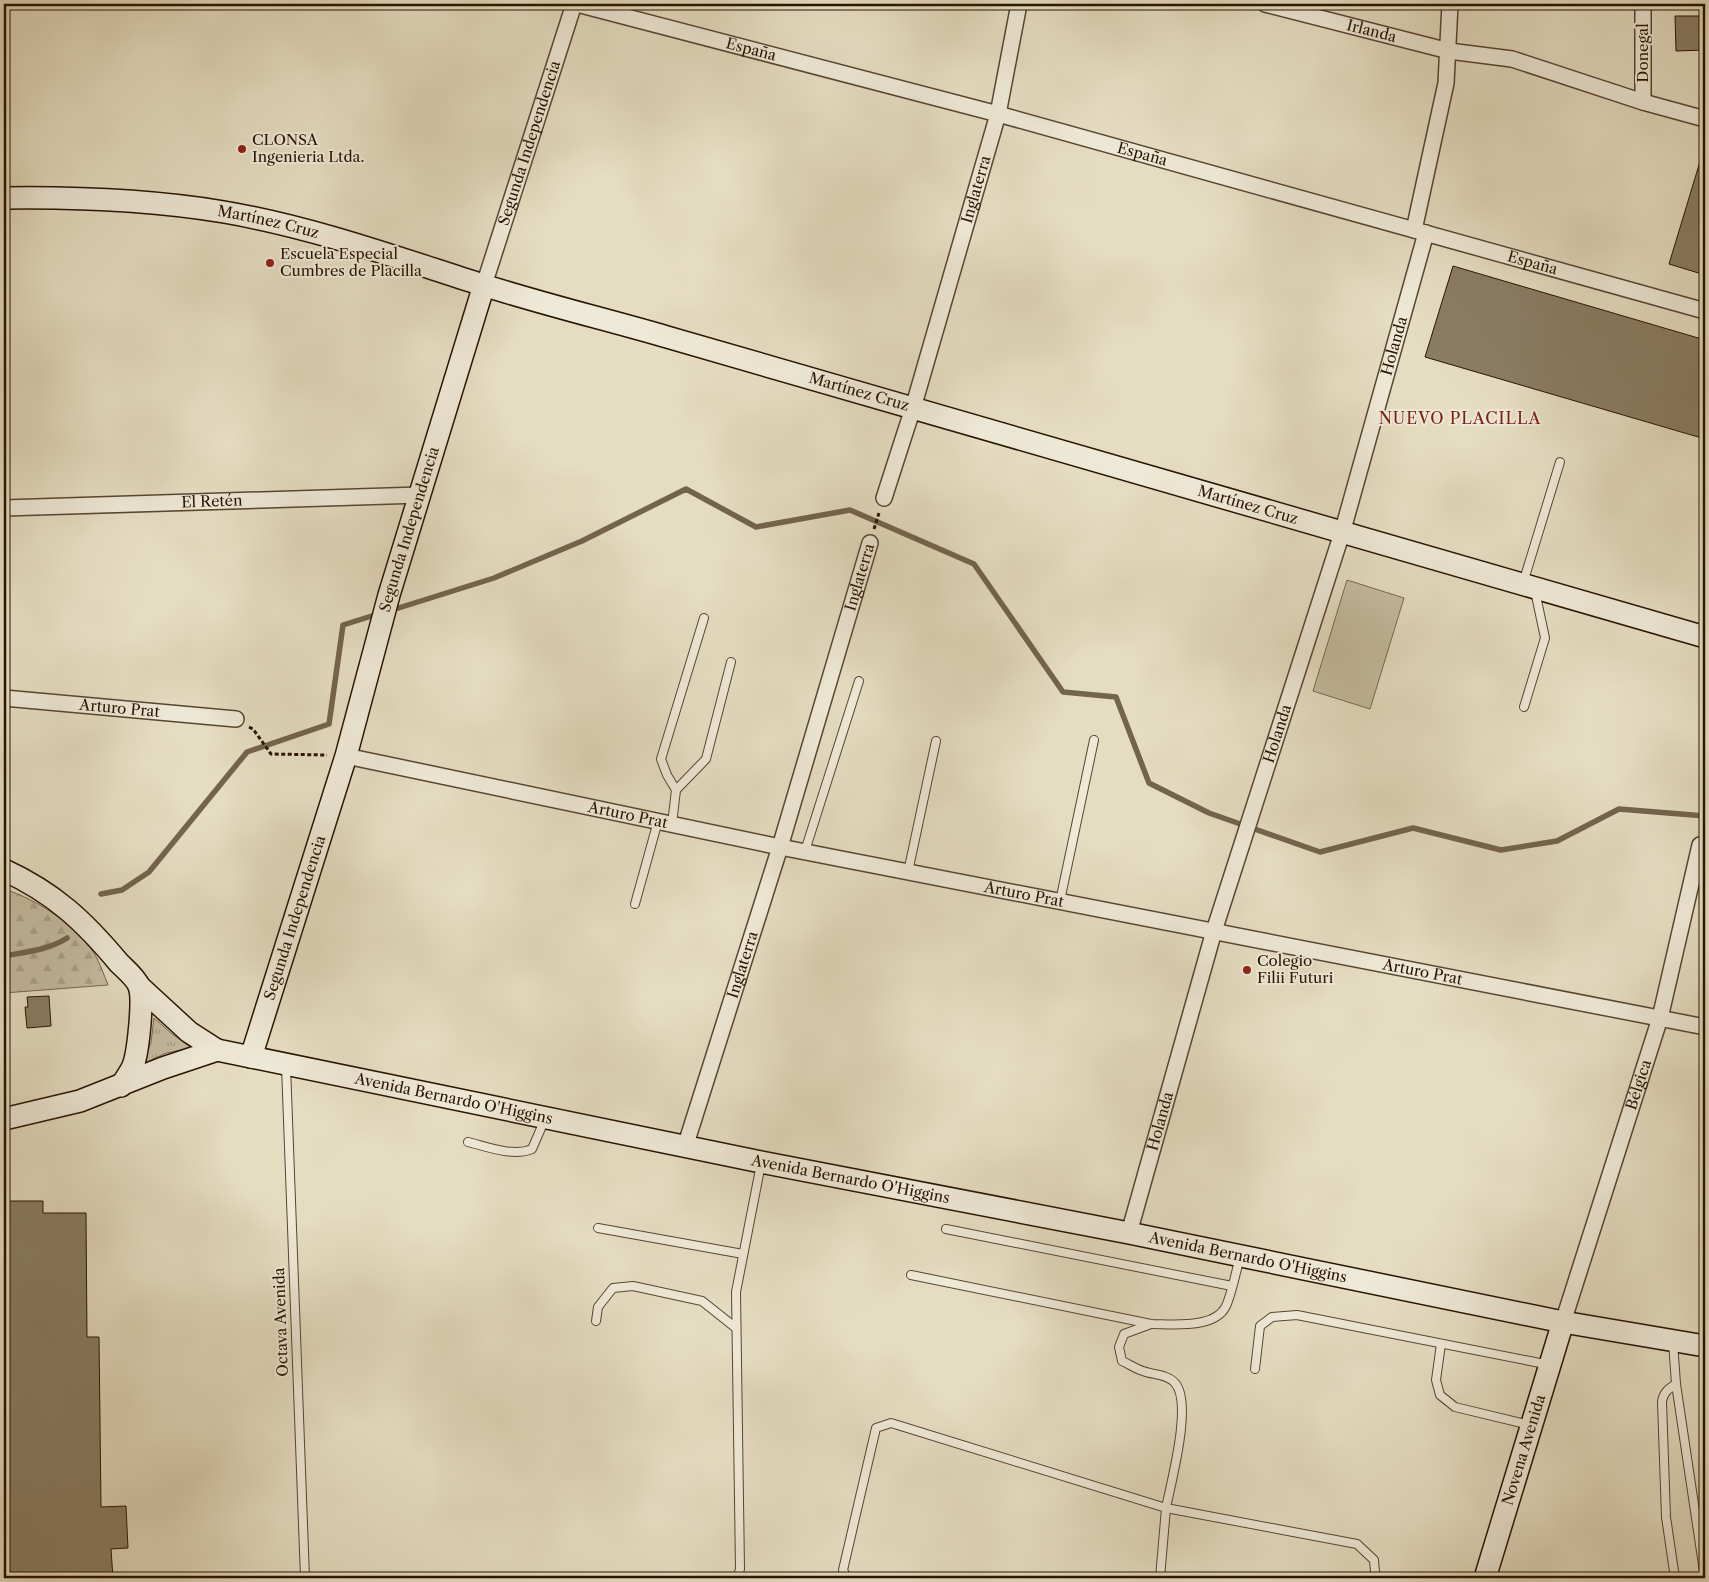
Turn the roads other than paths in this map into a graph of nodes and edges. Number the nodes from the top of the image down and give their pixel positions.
1 (574, 4) edge
2 (577, 4) edge
3 (1019, 4) edge
4 (1265, 4) edge
5 (1450, 4) edge
6 (1643, 4) edge
7 (1449, 51) junction
8 (1643, 102) junction
9 (998, 114) junction
10 (1705, 119) edge
11 (4, 198) edge
12 (1420, 231) junction
13 (484, 285) junction
14 (1705, 311) edge
15 (913, 408) junction
16 (1560, 462) dead end
17 (420, 495) junction
18 (884, 498) road end
19 (4, 508) edge
20 (1342, 532) junction
21 (870, 543) road end
22 (1529, 587) junction
23 (704, 618) dead end
24 (1705, 637) edge
25 (731, 662) dead end
26 (859, 681) dead end
27 (4, 698) edge
28 (1524, 707) dead end
29 (236, 719) dead end
30 (1094, 740) dead end
31 (936, 741) dead end
32 (346, 756) junction
33 (676, 790) junction
34 (665, 822) junction
35 (1700, 845) dead end
36 (780, 847) junction
37 (805, 851) junction
38 (4, 870) edge
39 (908, 872) junction
40 (1060, 901) junction
41 (635, 904) dead end
42 (1214, 931) junction
43 (139, 986) junction
44 (1660, 1018) junction
45 (1705, 1027) edge
46 (217, 1050) junction
47 (252, 1057) junction
48 (286, 1064) junction
49 (121, 1086) junction
50 (545, 1118) junction
51 (4, 1119) edge
52 (468, 1142) dead end
53 (685, 1147) junction
54 (761, 1162) junction
55 (598, 1228) dead end
56 (946, 1229) dead end
57 (1129, 1233) junction
58 (743, 1254) junction
59 (1240, 1257) junction
60 (911, 1276) dead end
61 (1232, 1286) junction
62 (596, 1321) dead end
63 (1563, 1322) junction
64 (1151, 1324) junction
65 (736, 1328) junction
66 (1673, 1340) junction
67 (1442, 1344) junction
68 (1705, 1346) edge
69 (1550, 1365) junction
70 (1254, 1369) dead end
71 (1676, 1384) junction
72 (1532, 1425) junction
73 (1166, 1508) junction
74 (304, 1578) edge
75 (736, 1578) edge
76 (847, 1578) edge
77 (1160, 1578) edge
78 (1372, 1578) edge
79 (1485, 1578) edge
80 (1676, 1578) edge
81 (1705, 1578) edge

1 - 13 street, Segunda Independencia
2 - 9 street, España
3 - 9 street, Inglaterra
4 - 7 street, Irlanda
5 - 7 street, Holanda
6 - 8 street, Donegal
7 - 8 street, Irlanda
7 - 12 street, Holanda
8 - 10 street
9 - 12 street, España
9 - 15 street, Inglaterra
11 - 13 street, Martínez Cruz
12 - 14 street, España
12 - 20 street, Holanda
13 - 15 street, Martínez Cruz
13 - 17 street, Segunda Independencia
15 - 18 street, Inglaterra
15 - 20 street, Martínez Cruz
16 - 22 lane
17 - 19 street, El Retén
17 - 32 street, Segunda Independencia
20 - 22 street, Martínez Cruz
20 - 42 street, Holanda
21 - 36 street, Inglaterra
22 - 24 street, Martínez Cruz
22 - 28 lane
23 - 33 lane
25 - 33 lane
26 - 37 lane
27 - 29 street, Arturo Prat
30 - 40 lane
31 - 39 lane
32 - 34 street, Arturo Prat
32 - 47 street, Segunda Independencia
33 - 34 lane
34 - 36 street, Arturo Prat
34 - 41 lane
35 - 44 street, Bélgica
36 - 37 street, Arturo Prat
36 - 53 street, Inglaterra
37 - 39 street, Arturo Prat
38 - 43 street
39 - 40 street, Arturo Prat
40 - 42 street, Arturo Prat
42 - 44 street, Arturo Prat
42 - 57 street, Holanda
43 - 46 street
43 - 49 street
44 - 45 street, Arturo Prat
44 - 63 street, Bélgica
46 - 47 street, Avenida Bernardo O'Higgins
46 - 49 street, Avenida Bernardo O'Higgins
47 - 48 street, Avenida Bernardo O'Higgins
48 - 50 street, Avenida Bernardo O'Higgins
48 - 74 lane, Octava Avenida
49 - 51 street, Avenida Bernardo O'Higgins
50 - 52 lane
50 - 53 street, Avenida Bernardo O'Higgins
53 - 54 street, Avenida Bernardo O'Higgins
54 - 57 street, Avenida Bernardo O'Higgins
54 - 58 lane
55 - 58 lane
56 - 61 lane
57 - 59 street, Avenida Bernardo O'Higgins
58 - 65 lane
59 - 61 lane
59 - 63 street, Avenida Bernardo O'Higgins
60 - 64 lane
61 - 64 lane
62 - 65 lane
63 - 66 street, Avenida Bernardo O'Higgins
63 - 69 street, Novena Avenida
64 - 73 lane
65 - 75 lane
66 - 68 street, Avenida Bernardo O'Higgins
66 - 71 lane
67 - 69 lane
67 - 70 lane
67 - 72 lane
69 - 72 street, Novena Avenida
71 - 80 lane
71 - 81 lane
72 - 79 street, Novena Avenida
73 - 76 lane
73 - 77 lane
73 - 78 lane

